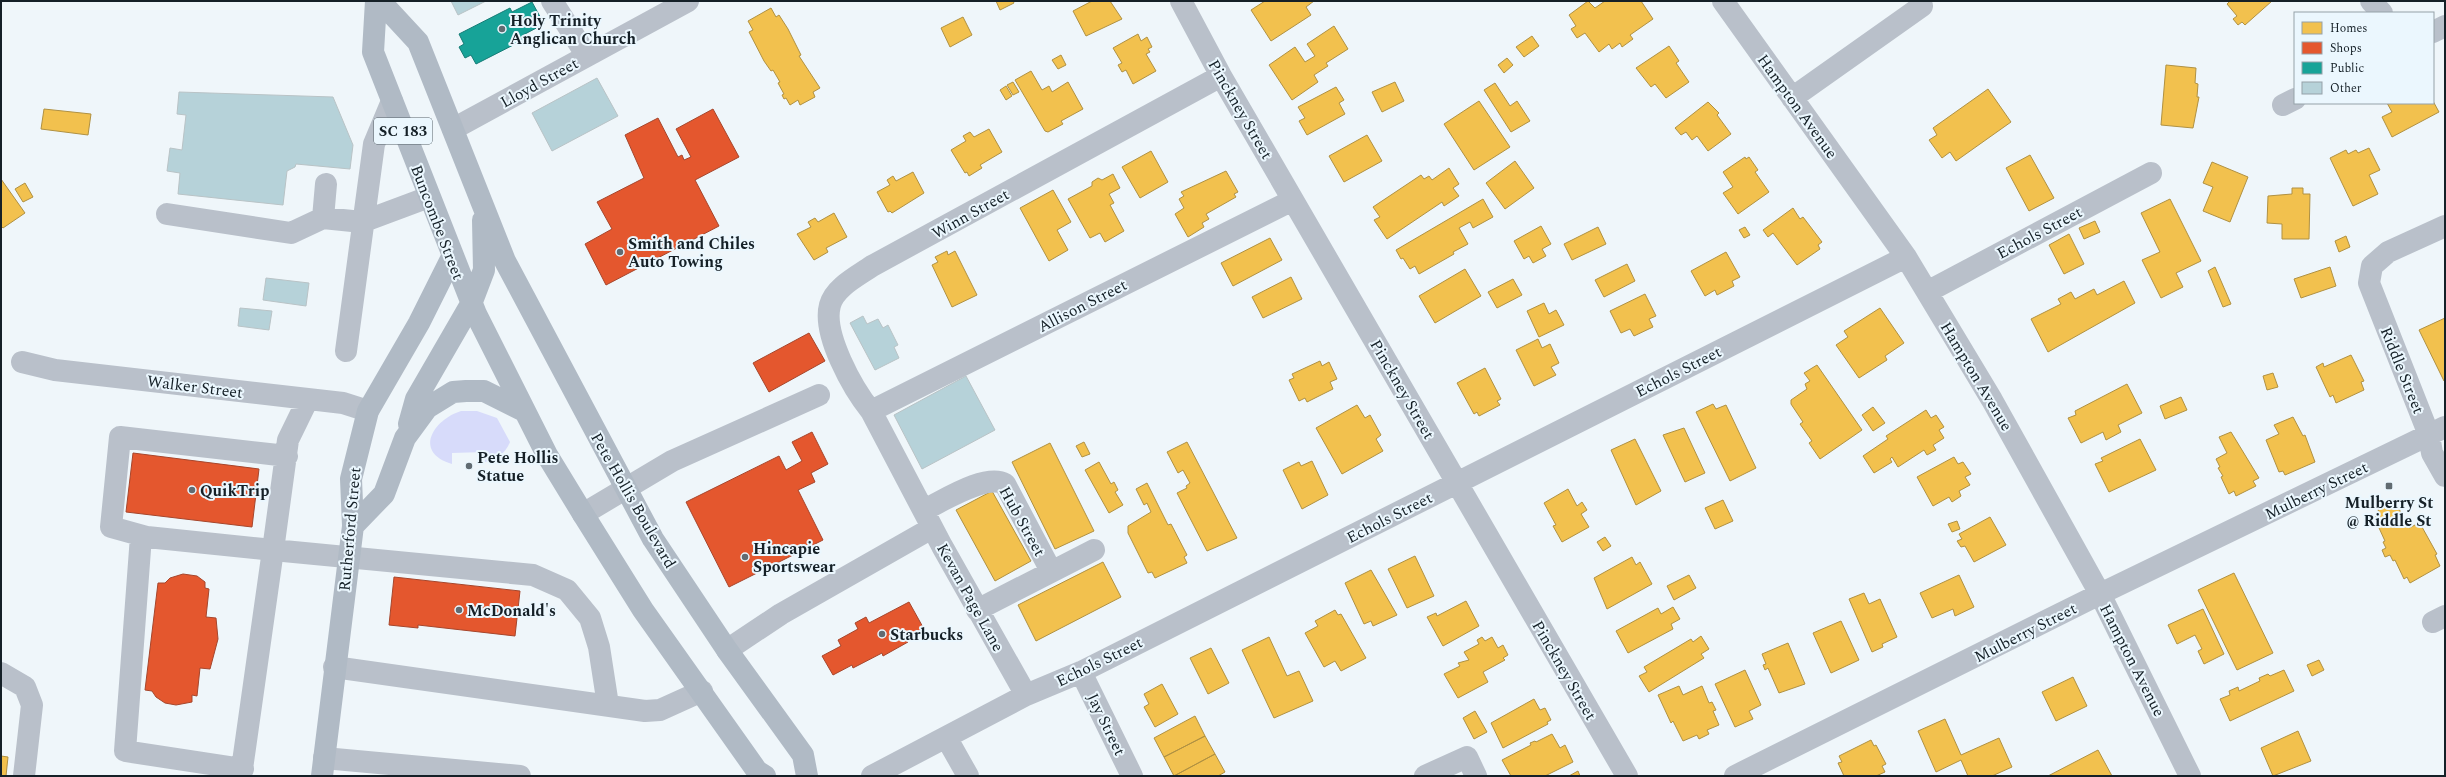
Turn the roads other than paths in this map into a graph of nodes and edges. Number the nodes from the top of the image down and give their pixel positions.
1 (376, 1) edge
2 (380, 1) edge
3 (552, 1) edge
4 (688, 1) edge
5 (1181, 1) edge
6 (1723, 1) edge
7 (2371, 1) edge
8 (1922, 6) dead end
9 (2381, 12) edge
10 (2445, 26) edge
11 (2434, 32) edge
12 (587, 56) junction
13 (1221, 76) junction
14 (1792, 98) junction
15 (392, 101) junction
16 (453, 129) junction
17 (2151, 173) dead end
18 (326, 184) dead end
19 (429, 197) junction
20 (1293, 200) junction
21 (483, 210) junction
22 (167, 214) dead end
23 (323, 218) junction
24 (362, 222) junction
25 (2445, 226) edge
26 (1906, 256) junction
27 (452, 257) junction
28 (1927, 292) junction
29 (471, 304) junction
30 (346, 351) dead end
31 (22, 362) dead end
32 (819, 395) dead end
33 (308, 399) junction
34 (368, 410) junction
35 (524, 411) junction
36 (871, 411) junction
37 (2437, 431) edge
38 (404, 438) junction
39 (287, 456) junction
40 (2445, 476) edge
41 (1456, 483) junction
42 (626, 488) junction
43 (925, 512) junction
44 (583, 514) junction
45 (353, 526) junction
46 (141, 536) junction
47 (273, 550) junction
48 (1094, 550) dead end
49 (348, 557) junction
50 (1051, 571) junction
51 (2100, 594) junction
52 (977, 610) junction
53 (727, 650) junction
54 (334, 667) junction
55 (1, 672) edge
56 (1081, 672) junction
57 (702, 691) junction
58 (1026, 695) junction
59 (608, 705) junction
60 (946, 738) junction
61 (323, 767) edge
62 (387, 770) edge
63 (242, 772) edge
64 (24, 776) edge
65 (520, 776) edge
66 (764, 776) edge
67 (807, 776) edge
68 (872, 776) edge
69 (968, 776) edge
70 (1132, 776) edge
71 (1425, 776) edge
72 (1476, 776) edge
73 (1627, 776) edge
74 (1734, 776) edge
75 (2190, 776) edge

1 - 15 main road, Buncombe Street / SC 183
2 - 16 main road, SC 183
3 - 12 street
4 - 12 street, Lloyd Street
5 - 13 street, Pinckney Street
6 - 14 street, Hampton Avenue
7 - 9 street
8 - 14 street
10 - 11 street
12 - 16 street, Lloyd Street
13 - 20 street, Pinckney Street
13 - 36 street, Winn Street
14 - 26 street, Hampton Avenue
15 - 19 main road, Buncombe Street / SC 183
15 - 24 street
16 - 21 main road, SC 183
17 - 28 street, Echols Street
18 - 23 street
19 - 24 street
19 - 27 main road, Buncombe Street / SC 183
20 - 36 street, Allison Street
20 - 41 street, Pinckney Street
21 - 29 main road
21 - 42 main road, Pete Hollis Boulevard / SC 183
22 - 23 street
23 - 24 street
24 - 30 street
25 - 37 street, Riddle Street
26 - 28 street, Hampton Avenue
26 - 41 street, Echols Street
27 - 29 main road, Buncombe Street / SC 183
27 - 34 main road, Rutherford Street
28 - 51 street, Hampton Avenue
29 - 35 main road, SC 183
29 - 38 main road
31 - 33 street, Walker Street
32 - 42 street
33 - 34 street, Walker Street
33 - 39 street
34 - 45 main road, Rutherford Street
35 - 38 main road
35 - 44 main road, SC 183
36 - 43 street, Winn Street
37 - 40 street, Riddle Street
37 - 51 street, Mulberry Street
38 - 45 main road
39 - 46 street
39 - 47 street
41 - 56 street, Echols Street
41 - 73 street, Pinckney Street
42 - 44 street
42 - 53 main road, Pete Hollis Boulevard / SC 183
43 - 50 street, Hub Street
43 - 52 street, Kevan Page Lane
43 - 53 street
44 - 57 main road, SC 183
45 - 49 main road, Rutherford Street
46 - 47 street
46 - 63 street
47 - 49 street
47 - 63 street
48 - 50 street, Hub Street
49 - 54 main road, Rutherford Street
49 - 59 street
50 - 52 street, Hub Street
51 - 74 street, Mulberry Street
51 - 75 street, Hampton Avenue
52 - 58 street, Kevan Page Lane
53 - 67 main road, Pete Hollis Boulevard / SC 183
54 - 59 street
54 - 61 main road, Rutherford Street
55 - 64 street
56 - 58 street, Echols Street
56 - 70 street, Jay Street
57 - 59 street
57 - 66 main road, SC 183
58 - 60 street, Echols Street
60 - 68 street, Echols Street
60 - 69 street
61 - 62 street
62 - 65 street
71 - 72 street

